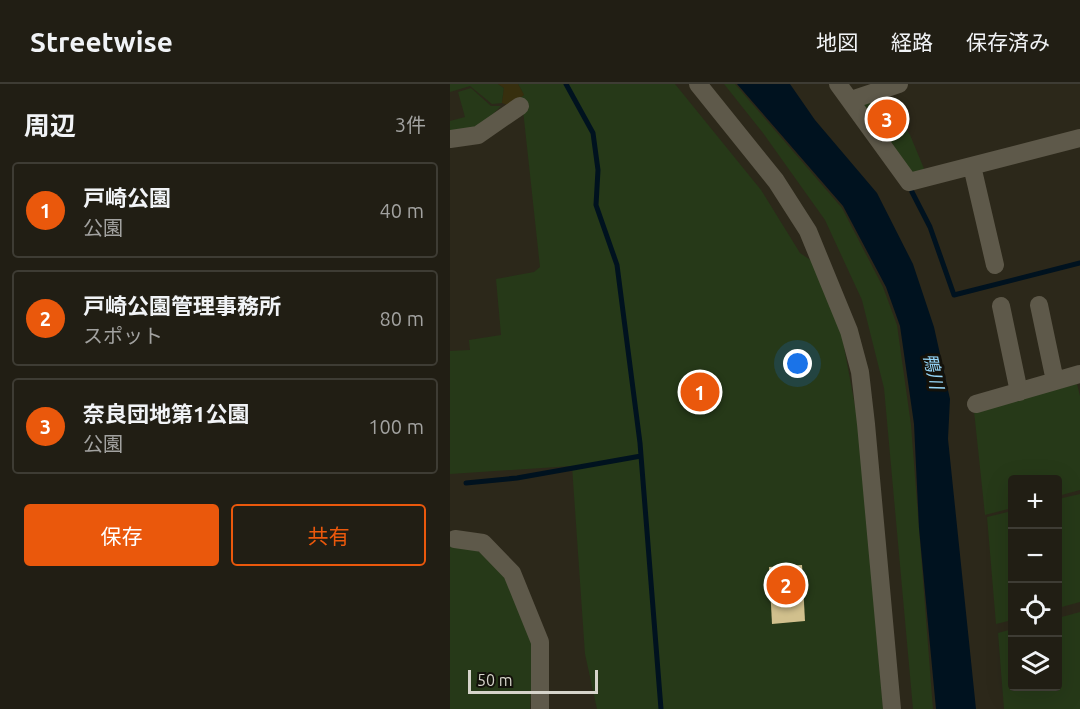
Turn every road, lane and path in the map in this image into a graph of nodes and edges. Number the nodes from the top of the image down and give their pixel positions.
1 (698, 84) edge
2 (838, 84) edge
3 (899, 84) edge
4 (850, 100) junction
5 (520, 106) dead end
6 (1080, 138) edge
7 (450, 139) edge
8 (972, 166) junction
9 (995, 265) dead end
10 (1039, 305) dead end
11 (1001, 306) dead end
12 (1080, 374) edge
13 (1055, 381) junction
14 (1019, 392) junction
15 (976, 404) dead end
16 (455, 539) dead end
17 (540, 709) edge
18 (892, 709) edge

1 - 18 street
2 - 4 street
3 - 4 street
4 - 8 street
5 - 7 street
6 - 8 street
8 - 9 street
10 - 13 street
11 - 14 street
12 - 13 street
13 - 14 street
14 - 15 street
16 - 17 street

